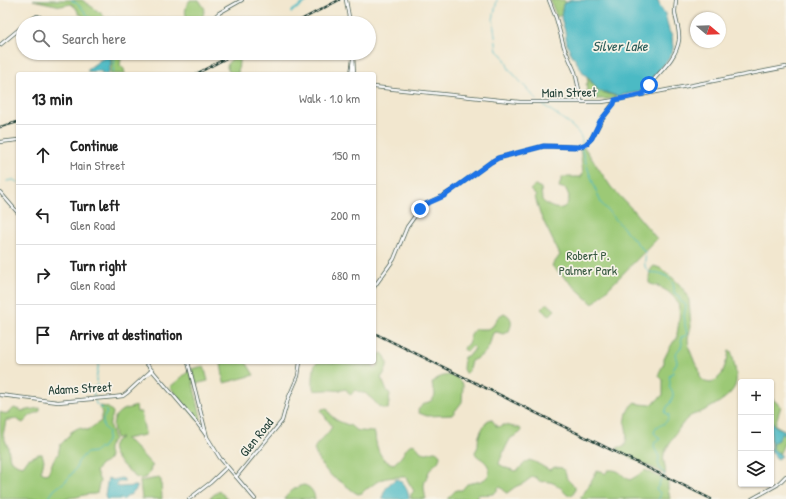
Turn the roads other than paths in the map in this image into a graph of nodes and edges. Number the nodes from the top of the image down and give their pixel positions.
1 (242, 0) edge
2 (346, 0) edge
3 (549, 0) edge
4 (676, 0) edge
5 (216, 16) edge
6 (349, 16) edge
7 (16, 32) edge
8 (0, 45) edge
9 (353, 60) edge
10 (786, 67) edge
11 (353, 72) edge
12 (376, 87) edge
13 (643, 94) junction
14 (615, 100) junction
15 (581, 102) junction
16 (16, 140) edge
17 (0, 142) edge
18 (0, 192) edge
19 (16, 211) edge
20 (376, 284) edge
21 (147, 364) edge
22 (188, 364) edge
23 (300, 364) edge
24 (152, 370) junction
25 (0, 395) edge
26 (202, 418) junction
27 (198, 424) junction
28 (208, 437) junction
29 (227, 466) junction
30 (786, 476) edge
31 (236, 477) junction
32 (190, 499) edge
33 (255, 499) edge
34 (752, 499) edge

1 - 5 street
2 - 6 street
3 - 15 street
4 - 13 street
7 - 8 street
9 - 11 street
10 - 13 street, Main Street
12 - 15 street, Main Street
13 - 14 street, Main Street
14 - 15 street, Main Street
14 - 20 street
16 - 17 street
18 - 19 street
21 - 24 street
22 - 26 street
23 - 31 street, Glen Road
24 - 25 street, Adams Street
24 - 27 street
26 - 27 street
26 - 28 street
27 - 28 street
28 - 29 street
29 - 31 street
29 - 32 street
30 - 34 street
31 - 33 street

